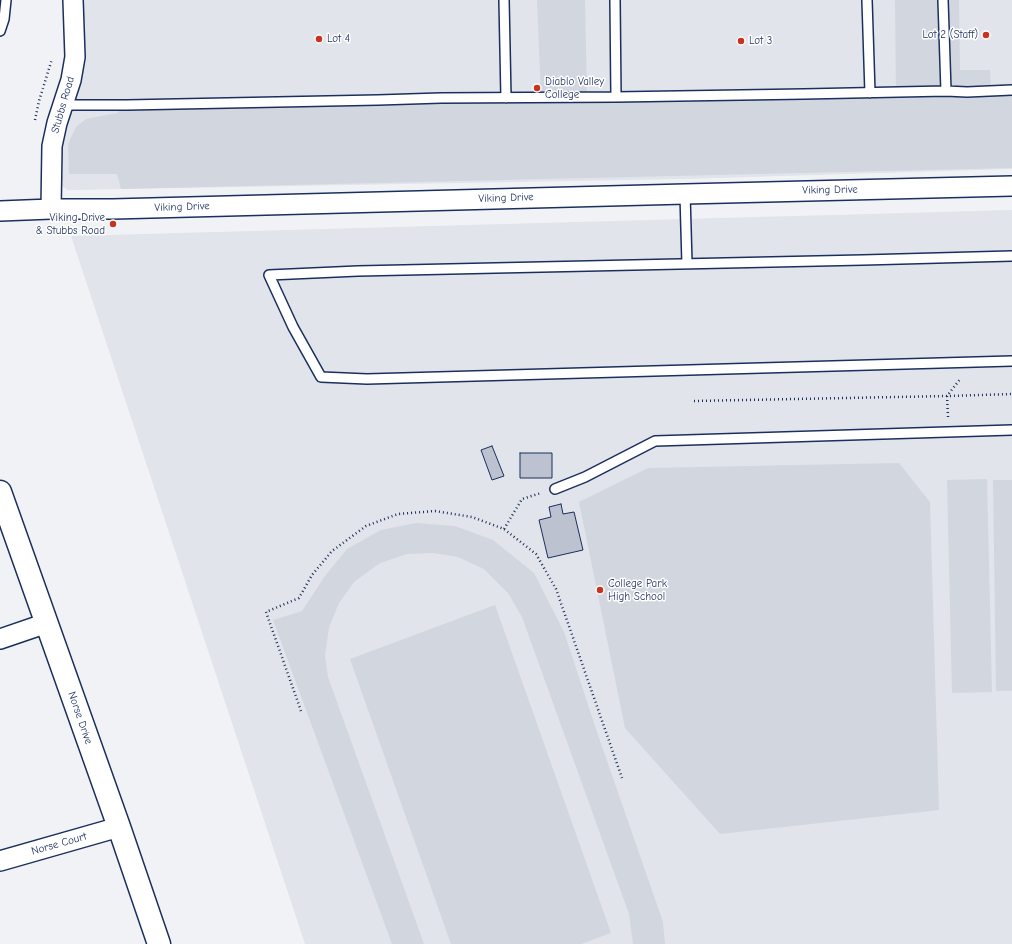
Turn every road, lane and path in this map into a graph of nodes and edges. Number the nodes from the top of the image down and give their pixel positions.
1 (6, 0) edge
2 (73, 0) edge
3 (504, 0) edge
4 (615, 0) edge
5 (867, 0) edge
6 (943, 0) edge
7 (0, 31) edge
8 (53, 58) dead end
9 (1012, 90) edge
10 (946, 91) junction
11 (870, 93) junction
12 (616, 97) junction
13 (506, 98) junction
14 (63, 104) junction
15 (35, 122) dead end
16 (1012, 186) edge
17 (685, 194) junction
18 (52, 209) junction
19 (0, 211) edge
20 (1012, 256) edge
21 (687, 264) junction
22 (1012, 361) edge
23 (1012, 394) edge
24 (947, 396) junction
25 (694, 401) dead end
26 (1012, 430) edge
27 (948, 432) junction
28 (555, 489) joint
29 (0, 492) edge
30 (504, 529) junction
31 (47, 623) junction
32 (0, 639) edge
33 (301, 711) dead end
34 (622, 778) dead end
35 (119, 827) junction
36 (0, 861) edge
37 (159, 944) edge

1 - 7 lane
2 - 14 street, Stubbs Road
3 - 13 lane
4 - 12 lane
5 - 11 lane
6 - 10 lane
8 - 15 path
9 - 10 lane
10 - 11 lane
11 - 12 lane
12 - 13 lane
13 - 14 lane
14 - 18 street, Stubbs Road
16 - 17 street, Viking Drive
17 - 18 street, Viking Drive
17 - 21 lane
18 - 19 street, Viking Drive
20 - 21 lane
21 - 22 lane
23 - 24 path
24 - 25 path
24 - 27 path
26 - 27 lane
27 - 28 lane
28 - 30 path
29 - 31 street, Norse Drive
30 - 33 path
30 - 34 path
31 - 32 street
31 - 35 street, Norse Drive
35 - 36 street, Norse Court
35 - 37 street, Norse Drive

